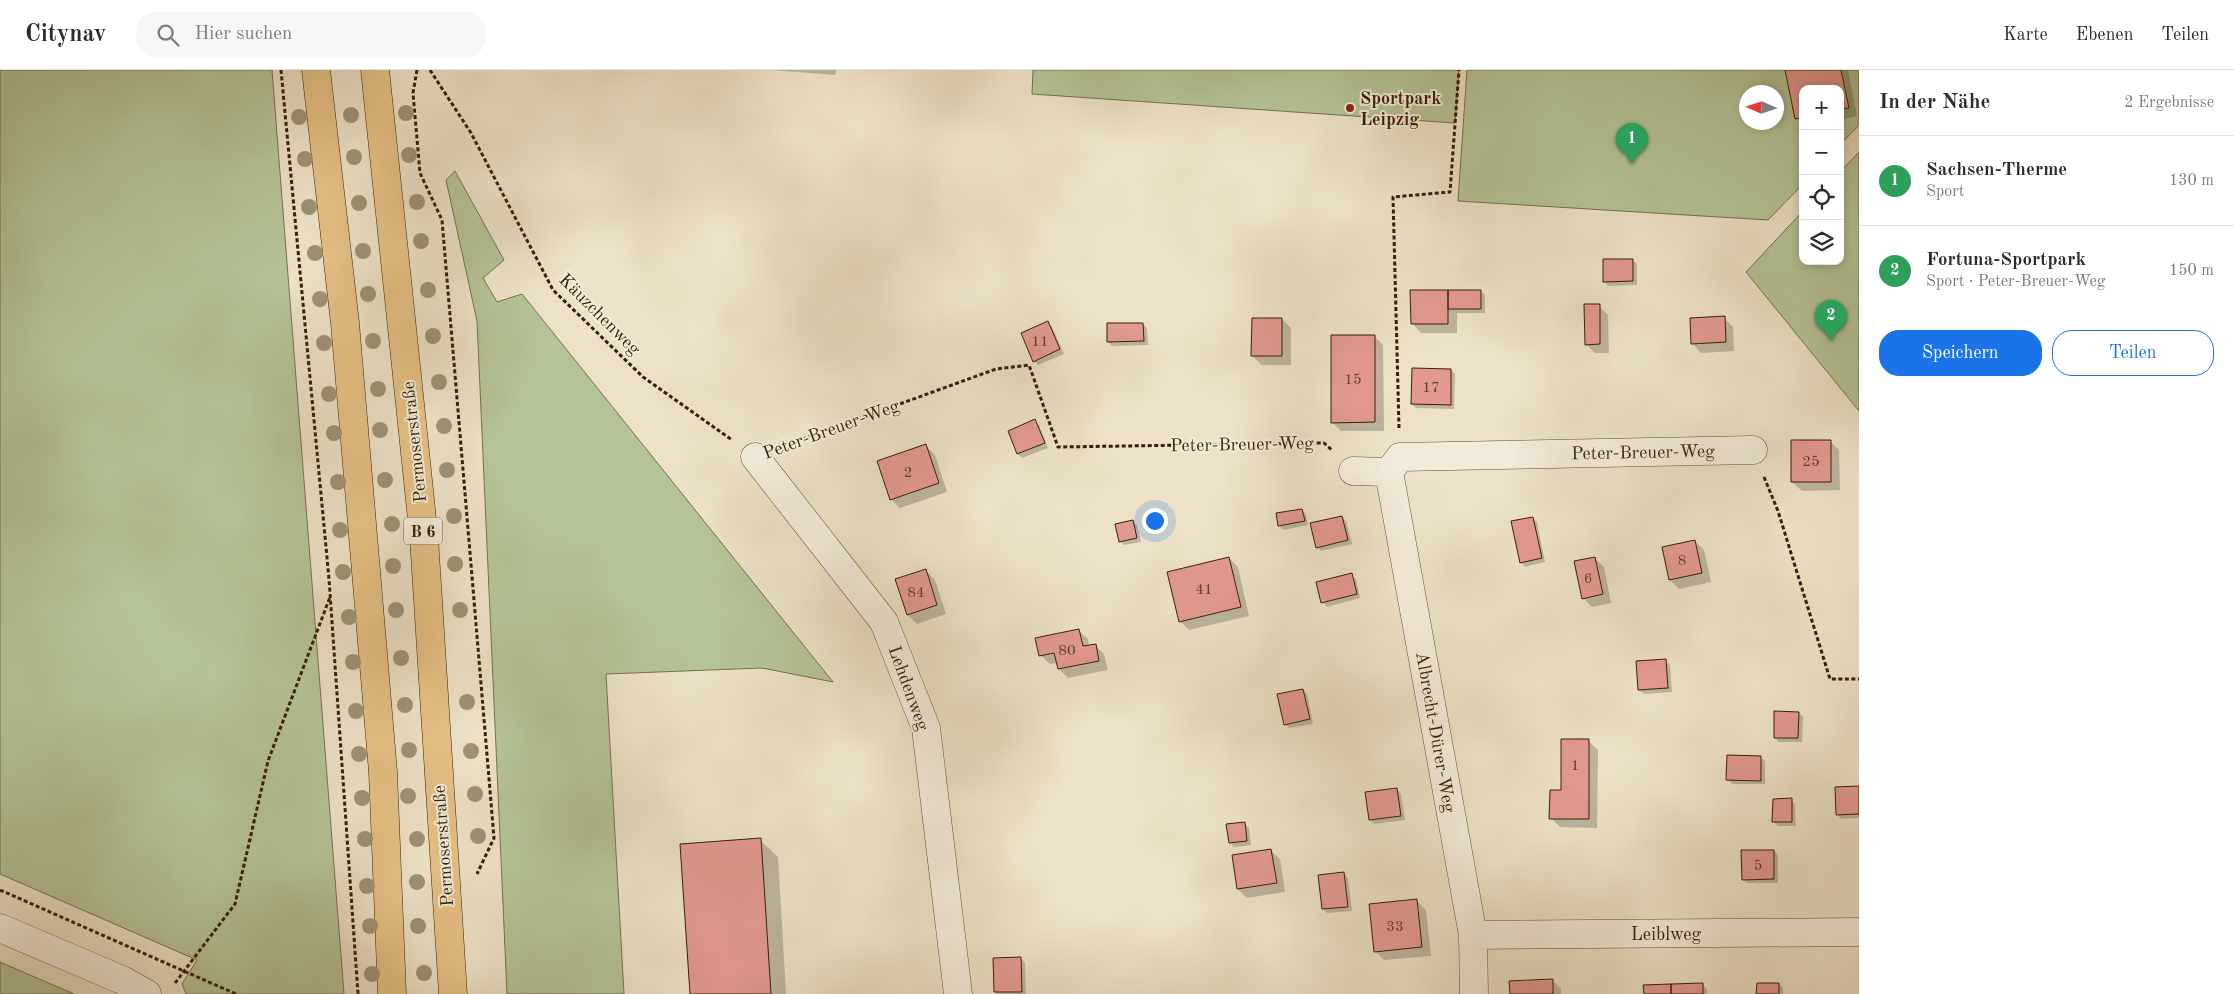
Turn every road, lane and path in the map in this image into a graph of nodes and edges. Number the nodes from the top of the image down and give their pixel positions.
1 (281, 70) edge
2 (316, 70) edge
3 (375, 70) edge
4 (417, 70) edge
5 (430, 70) edge
6 (1459, 70) edge
7 (1753, 450) joint
8 (755, 457) junction
9 (1394, 464) junction
10 (1353, 471) joint
11 (330, 595) junction
12 (1859, 679) edge
13 (477, 883) dead end
14 (0, 890) edge
15 (0, 928) edge
16 (1859, 932) edge
17 (1473, 935) junction
18 (184, 971) junction
19 (173, 986) dead end
20 (147, 994) edge
21 (235, 994) edge
22 (358, 994) edge
23 (392, 994) edge
24 (453, 994) edge
25 (958, 994) edge
26 (1474, 994) edge

1 - 11 path
2 - 23 main road
3 - 24 main road, Permoserstraße / B 6
4 - 13 path
5 - 8 path, Käuzchenweg
6 - 9 path
7 - 9 street, Peter-Breuer-Weg
7 - 12 path
8 - 10 path, Peter-Breuer-Weg
8 - 25 street, Lehdenweg
9 - 10 street, Peter-Breuer-Weg
9 - 17 street, Albrecht-Dürer-Weg
11 - 18 path
11 - 22 path
14 - 18 path
15 - 20 street
16 - 17 street, Leiblweg
17 - 26 street, Albrecht-Dürer-Weg
18 - 19 path
18 - 21 path

